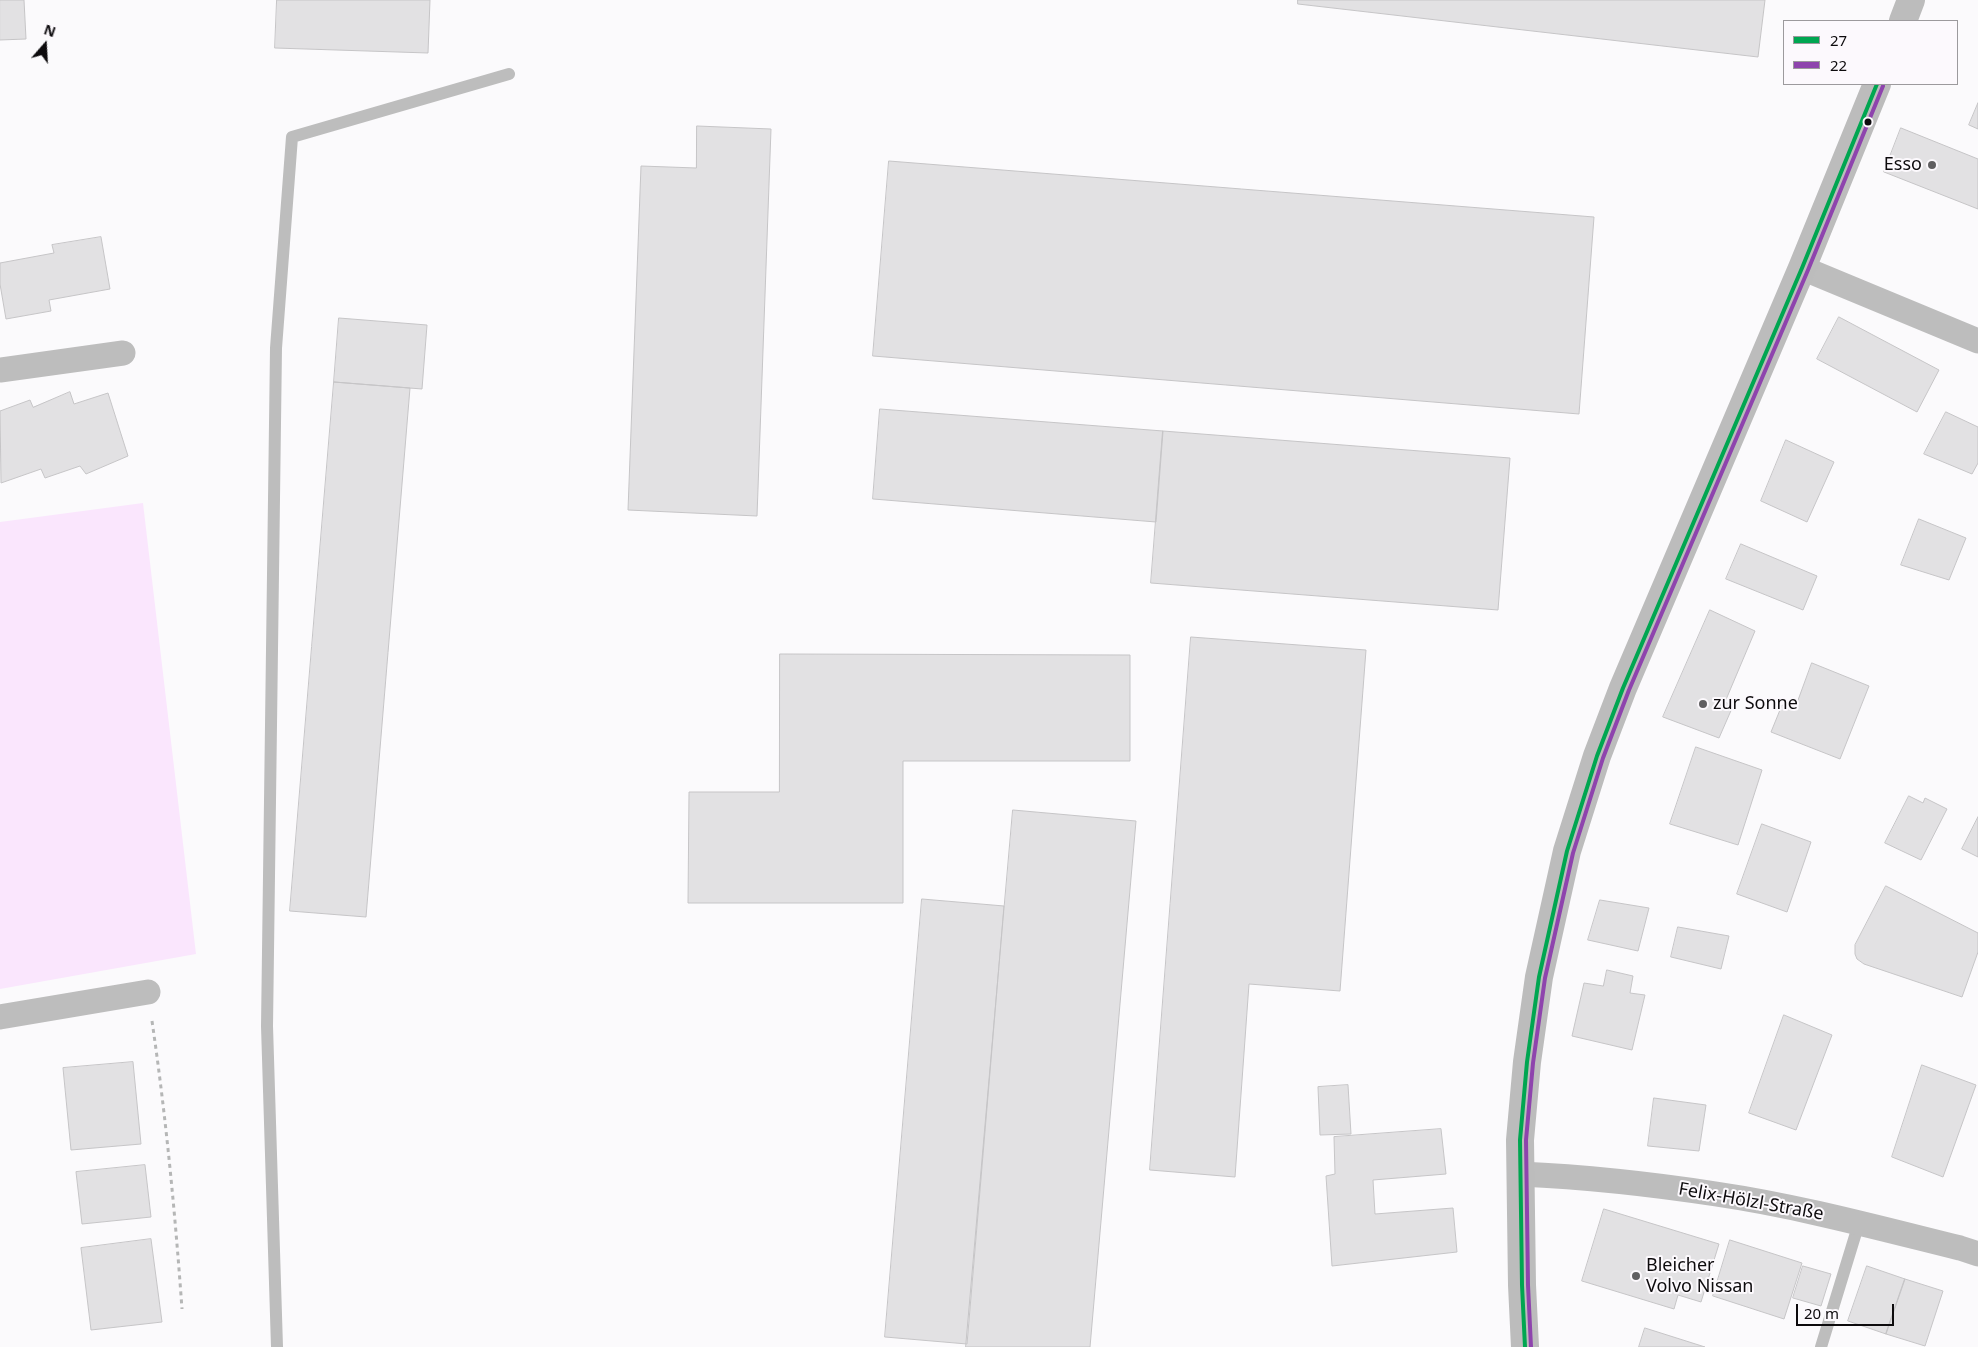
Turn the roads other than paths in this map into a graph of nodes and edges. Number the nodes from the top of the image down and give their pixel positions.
1 (1912, 0) edge
2 (1903, 20) edge
3 (509, 74) dead end
4 (1877, 85) edge
5 (1802, 268) junction
6 (1978, 341) edge
7 (123, 353) dead end
8 (0, 370) edge
9 (148, 992) road end
10 (0, 1017) edge
11 (1520, 1174) junction
12 (1859, 1223) junction
13 (1978, 1254) edge
14 (277, 1347) edge
15 (1525, 1347) edge
16 (1821, 1347) edge

1 - 2 main road
3 - 14 lane
4 - 5 main road
5 - 6 street
5 - 11 main road
7 - 8 street
9 - 10 street
11 - 12 street, Felix-Hölzl-Straße
11 - 15 main road
12 - 13 street, Felix-Hölzl-Straße
12 - 16 lane

